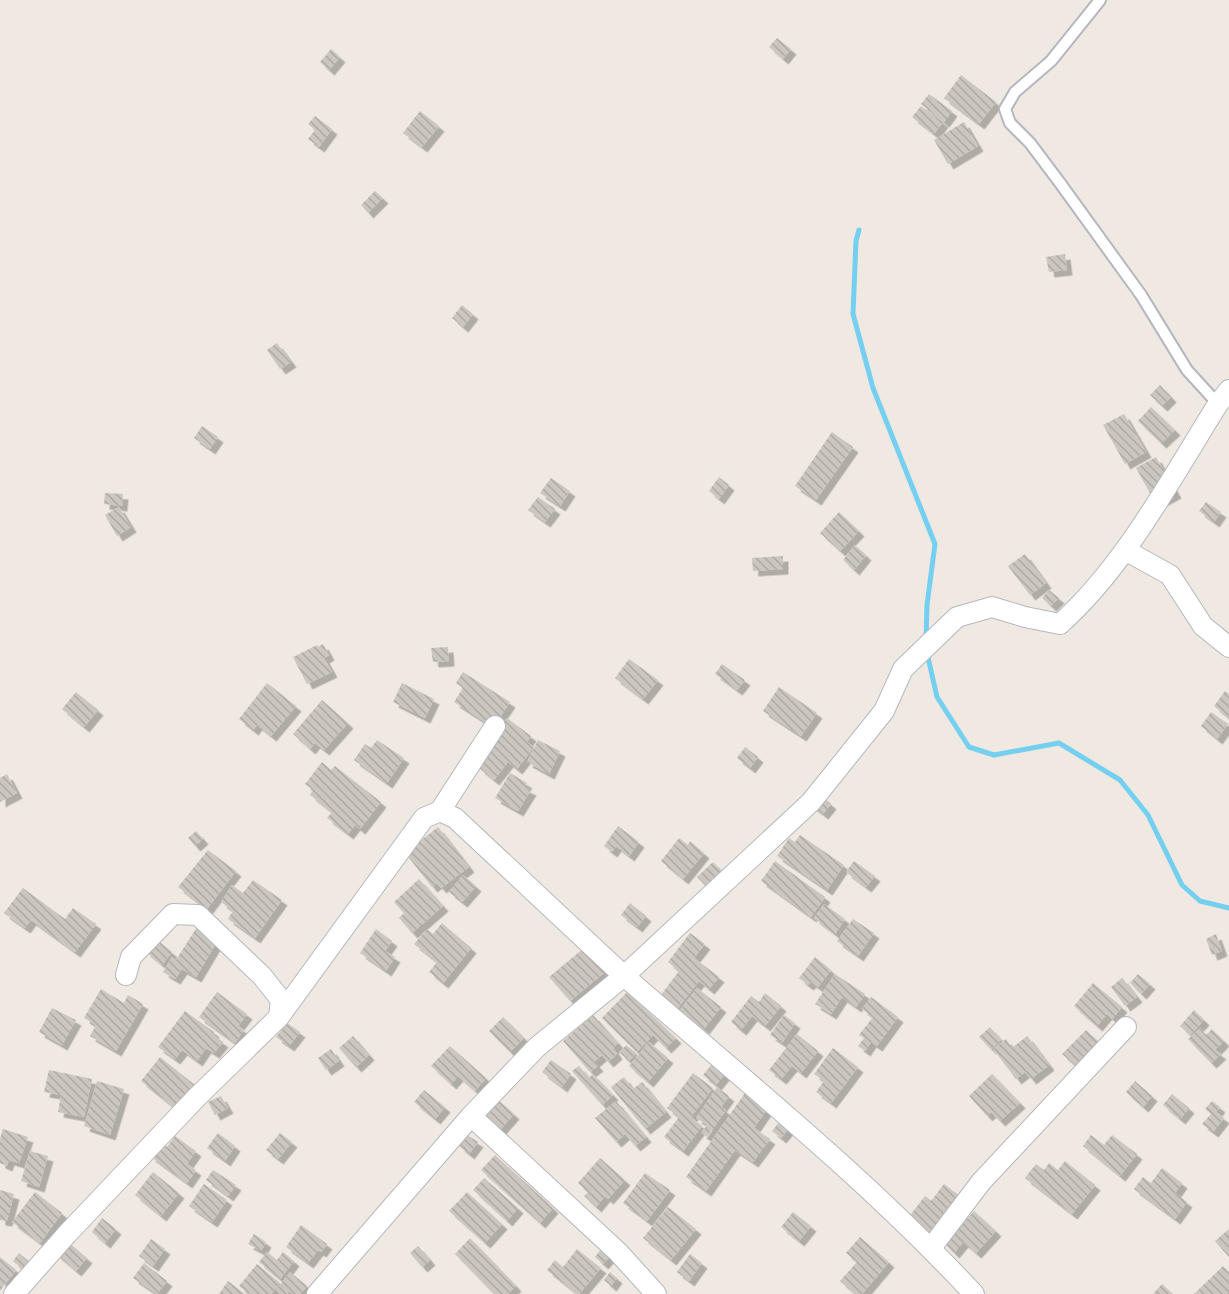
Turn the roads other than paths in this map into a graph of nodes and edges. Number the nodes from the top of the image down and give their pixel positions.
1 (1100, 0) edge
2 (1223, 397) edge
3 (1125, 550) junction
4 (1229, 647) edge
5 (495, 726) dead end
6 (440, 811) junction
7 (126, 975) dead end
8 (624, 976) junction
9 (279, 1017) junction
10 (1126, 1027) dead end
11 (471, 1116) junction
12 (931, 1248) junction
13 (14, 1294) edge
14 (317, 1294) edge
15 (656, 1294) edge
16 (974, 1294) edge

1 - 2 lane
2 - 3 street
3 - 4 street
3 - 8 street
5 - 6 street
6 - 8 street
6 - 9 street
7 - 9 street
8 - 11 street
8 - 12 street
9 - 13 street
10 - 12 street
11 - 14 street
11 - 15 street
12 - 16 street

